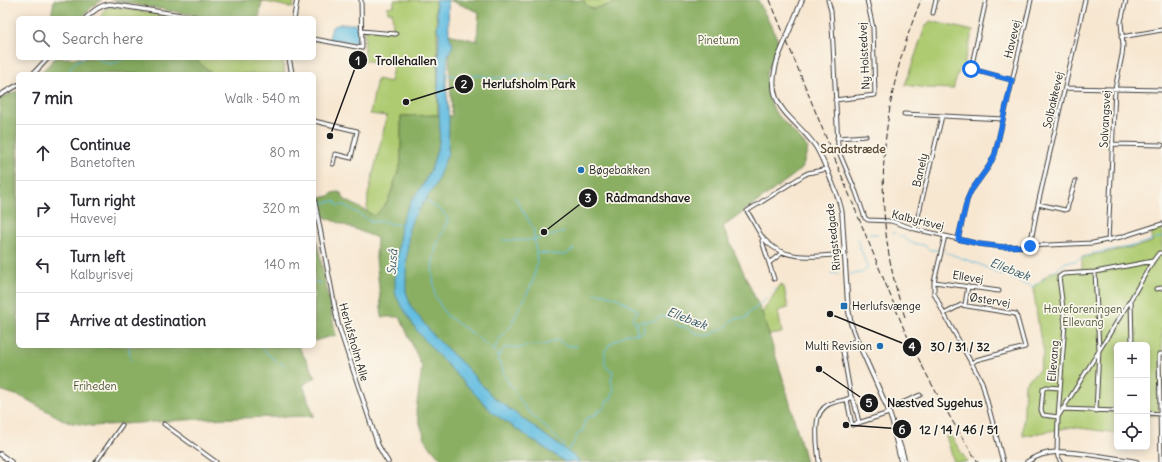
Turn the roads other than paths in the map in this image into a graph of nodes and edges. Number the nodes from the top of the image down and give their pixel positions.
1 (297, 0) edge
2 (361, 0) edge
3 (802, 0) edge
4 (828, 0) edge
5 (867, 0) edge
6 (936, 0) edge
7 (986, 0) edge
8 (1031, 0) edge
9 (1085, 0) edge
10 (1126, 0) edge
11 (933, 13) dead end
12 (88, 16) edge
13 (186, 16) edge
14 (294, 16) edge
15 (1162, 30) edge
16 (361, 31) junction
17 (396, 34) dead end
18 (1121, 37) junction
19 (316, 39) edge
20 (46, 60) edge
21 (290, 60) edge
22 (35, 72) edge
23 (292, 72) edge
24 (1012, 80) junction
25 (16, 86) edge
26 (1065, 88) junction
27 (1115, 89) junction
28 (1162, 90) edge
29 (0, 95) edge
30 (835, 100) junction
31 (904, 114) dead end
32 (942, 116) junction
33 (1003, 119) junction
34 (316, 121) edge
35 (866, 136) dead end
36 (837, 138) junction
37 (1113, 144) junction
38 (1162, 145) edge
39 (333, 164) dead end
40 (826, 170) junction
41 (1075, 181) dead end
42 (1038, 204) junction
43 (316, 208) edge
44 (1162, 224) edge
45 (916, 229) junction
46 (945, 236) junction
47 (763, 237) junction
48 (958, 239) junction
49 (1108, 241) junction
50 (1030, 246) junction
51 (783, 252) junction
52 (1162, 253) edge
53 (845, 254) junction
54 (1153, 261) junction
55 (769, 263) junction
56 (1095, 272) junction
57 (774, 279) dead end
58 (934, 282) junction
59 (968, 286) junction
60 (1162, 288) edge
61 (1156, 289) dead end
62 (999, 291) dead end
63 (1131, 299) junction
64 (965, 305) junction
65 (944, 314) junction
66 (857, 340) junction
67 (1132, 342) edge
68 (1099, 349) junction
69 (1161, 354) edge
70 (972, 362) junction
71 (1060, 388) junction
72 (920, 395) dead end
73 (849, 398) junction
74 (1062, 409) junction
75 (1096, 410) junction
76 (888, 411) junction
77 (1114, 411) edge
78 (1150, 413) edge
79 (1161, 414) edge
80 (1058, 417) junction
81 (860, 422) junction
82 (164, 424) dead end
83 (122, 425) dead end
84 (894, 427) junction
85 (1057, 452) junction
86 (0, 454) edge
87 (1119, 460) edge
88 (12, 462) edge
89 (96, 462) edge
90 (216, 462) edge
91 (388, 462) edge
92 (819, 462) edge
93 (901, 462) edge
94 (905, 462) edge
95 (1003, 462) edge
96 (1027, 462) edge
97 (1061, 462) edge
98 (1137, 462) edge
99 (1161, 462) edge

1 - 14 street
2 - 16 street
3 - 40 street, Ringstedgade, bridge
4 - 30 street, Kalbyrisvej
5 - 30 street, Ny Holstedvej
6 - 11 street
7 - 24 street
8 - 24 street, Havevej
9 - 26 street, Solbakkevej
10 - 18 street, Solvangsvej
12 - 13 street
15 - 18 street
16 - 17 street
16 - 19 street
18 - 27 street, Solvangsvej
20 - 22 street
21 - 23 street
24 - 33 street, Havevej
25 - 29 street
26 - 27 street
26 - 42 street, Solbakkevej
27 - 28 street
27 - 37 street, Solvangsvej
30 - 36 street, Kalbyrisvej
31 - 32 street
32 - 33 street
32 - 45 street, Banely
33 - 48 street, Havevej
34 - 39 street
35 - 36 street
36 - 45 street, Kalbyrisvej
37 - 38 street
37 - 49 street, Solvangsvej
40 - 47 street
40 - 53 street, Ringstedgade
41 - 42 street
42 - 50 street, Solbakkevej
43 - 91 street, Herlufsholm Alle
44 - 49 street, Kalbyrisvej
45 - 46 street, Kalbyrisvej
46 - 48 street, Kalbyrisvej
46 - 58 street
47 - 51 street
47 - 55 street
48 - 50 street, Kalbyrisvej
49 - 50 street, Kalbyrisvej
51 - 53 street
51 - 55 street
52 - 54 street, Ellevang
53 - 66 street, Ringstedgade
54 - 56 street, Ellevang
54 - 63 street, Ellevang
55 - 57 street
56 - 68 street, Ellevang
56 - 71 street, Ellevang
58 - 59 street, Ellevej
58 - 65 street
59 - 62 street, Ellevej
59 - 64 street
60 - 61 street
63 - 67 street
63 - 68 street, Ellevang
64 - 65 street, Østervej
64 - 70 street, Østervej
65 - 70 street
66 - 73 street
66 - 76 street, Ringstedgade
68 - 74 street, Ellevang
68 - 75 street, Ellevang
69 - 79 street
70 - 95 street
71 - 80 street, Ellevang
71 - 80 street, Ellevang
72 - 76 street
73 - 81 street
73 - 81 street
73 - 92 street
74 - 75 street
74 - 80 street, Ellevang
75 - 77 street
76 - 81 street
76 - 84 street, Ringstedgade
78 - 79 street
79 - 99 street
80 - 85 street, Ellevang
82 - 90 street
83 - 89 street
84 - 93 street
84 - 94 street, Ringstedgade
85 - 87 street
85 - 96 street
85 - 97 street
86 - 88 street
87 - 98 street

